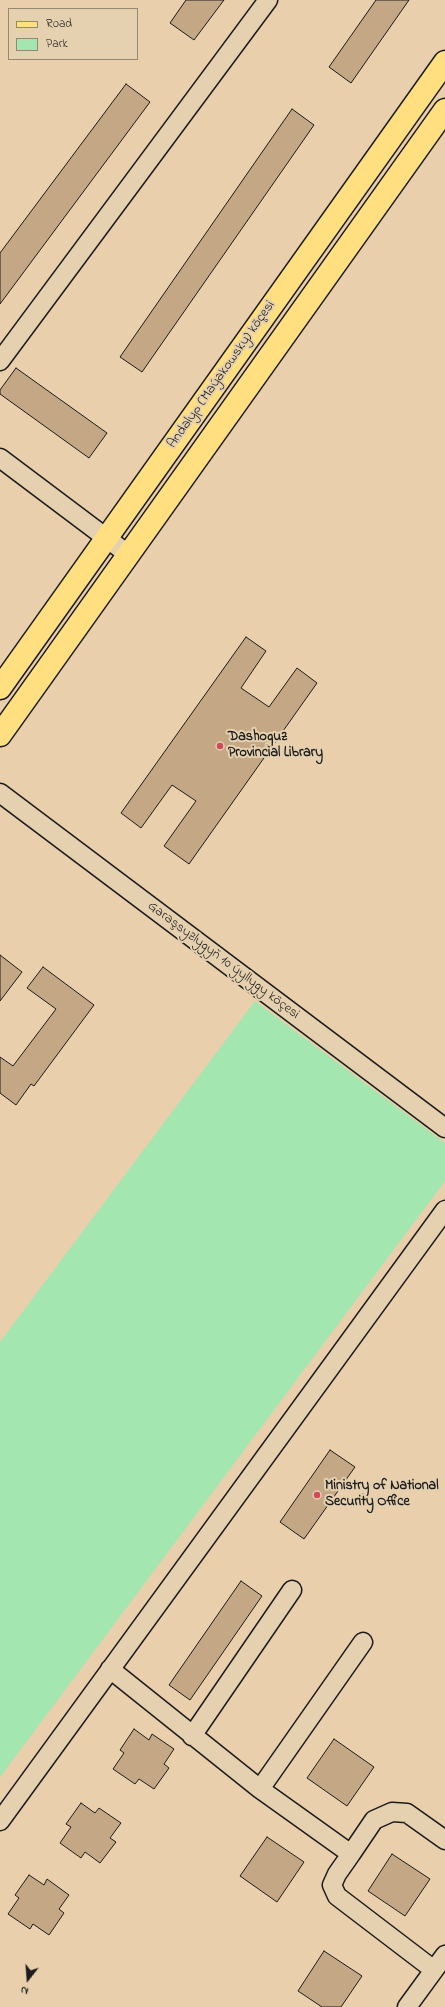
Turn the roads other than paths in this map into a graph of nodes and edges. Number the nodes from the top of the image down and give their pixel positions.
1 (268, 0) edge
2 (445, 62) edge
3 (445, 110) edge
4 (0, 360) edge
5 (0, 458) edge
6 (108, 538) junction
7 (129, 554) junction
8 (0, 688) edge
9 (0, 735) edge
10 (0, 793) edge
11 (445, 1128) edge
12 (445, 1210) edge
13 (292, 1590) dead end
14 (363, 1642) dead end
15 (110, 1669) junction
16 (192, 1736) junction
17 (260, 1789) junction
18 (0, 1821) edge
19 (445, 1840) edge
20 (351, 1854) junction
21 (445, 1955) edge
22 (434, 1970) junction
23 (408, 2007) edge

1 - 4 street
2 - 6 main road, Andalyp (Maýakowsky) köçesi
3 - 7 main road, Andalyp (Maýakowsky) köçesi
5 - 6 street
6 - 7 street
6 - 8 main road, Andalyp (Maýakowsky) köçesi
7 - 9 main road, Andalyp (Maýakowsky) köçesi
10 - 11 street, Garaşsyzlygyň 10 ýyllygy köçesi
12 - 15 street
13 - 16 street
14 - 17 street
15 - 16 street
15 - 18 street
16 - 17 street
17 - 20 street
19 - 20 street
20 - 22 street
21 - 22 street
22 - 23 street

